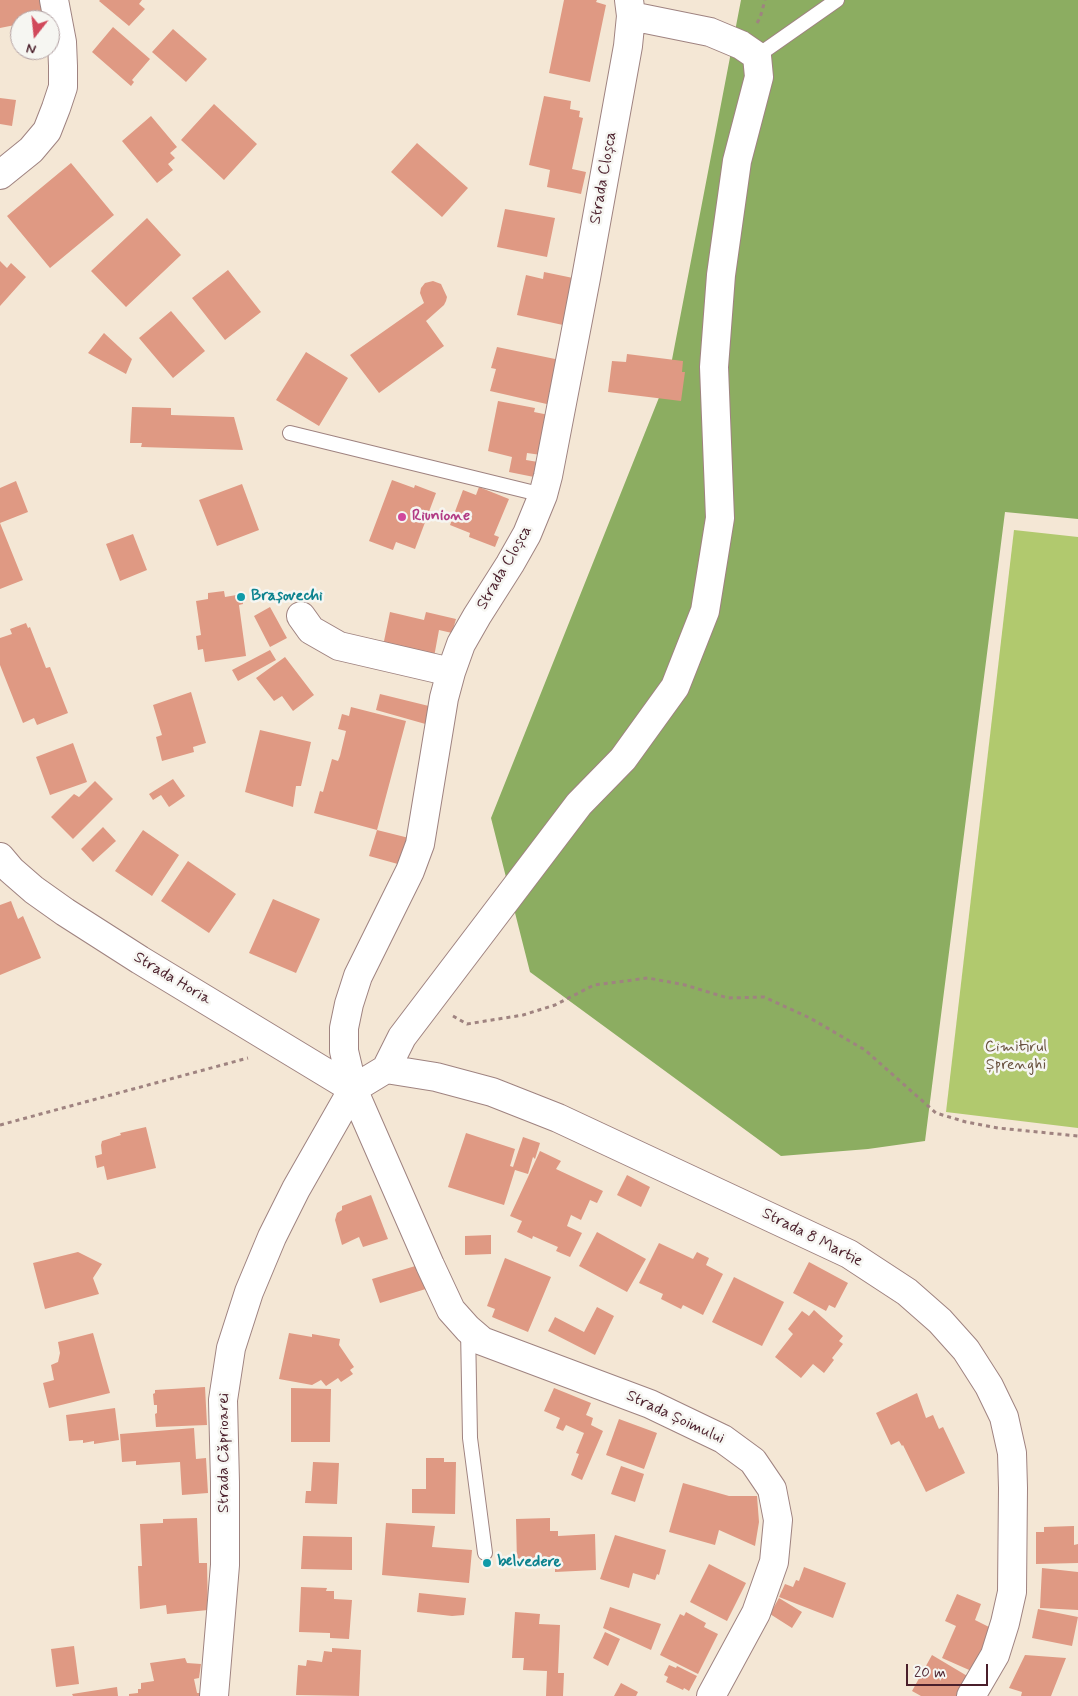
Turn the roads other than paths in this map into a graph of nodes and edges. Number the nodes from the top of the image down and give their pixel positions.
1 (54, 0) edge
2 (837, 0) edge
3 (630, 8) edge
4 (757, 56) junction
5 (0, 175) edge
6 (290, 433) dead end
7 (543, 495) junction
8 (301, 616) dead end
9 (451, 672) junction
10 (0, 857) edge
11 (386, 1069) junction
12 (353, 1089) junction
13 (468, 1330) junction
14 (485, 1552) dead end
15 (214, 1696) edge
16 (711, 1696) edge
17 (971, 1696) edge

1 - 5 street
2 - 4 lane
3 - 4 street
3 - 7 street, Strada Cloșca
4 - 11 street
6 - 7 lane
7 - 9 street, Strada Cloșca
8 - 9 street
9 - 12 street, Strada Cloșca
10 - 12 street, Strada Horia
11 - 12 street
11 - 17 street, Strada 8 Martie
12 - 13 street, Strada Șoimului
12 - 15 street, Strada Căprioarei
13 - 14 lane
13 - 16 street, Strada Șoimului

